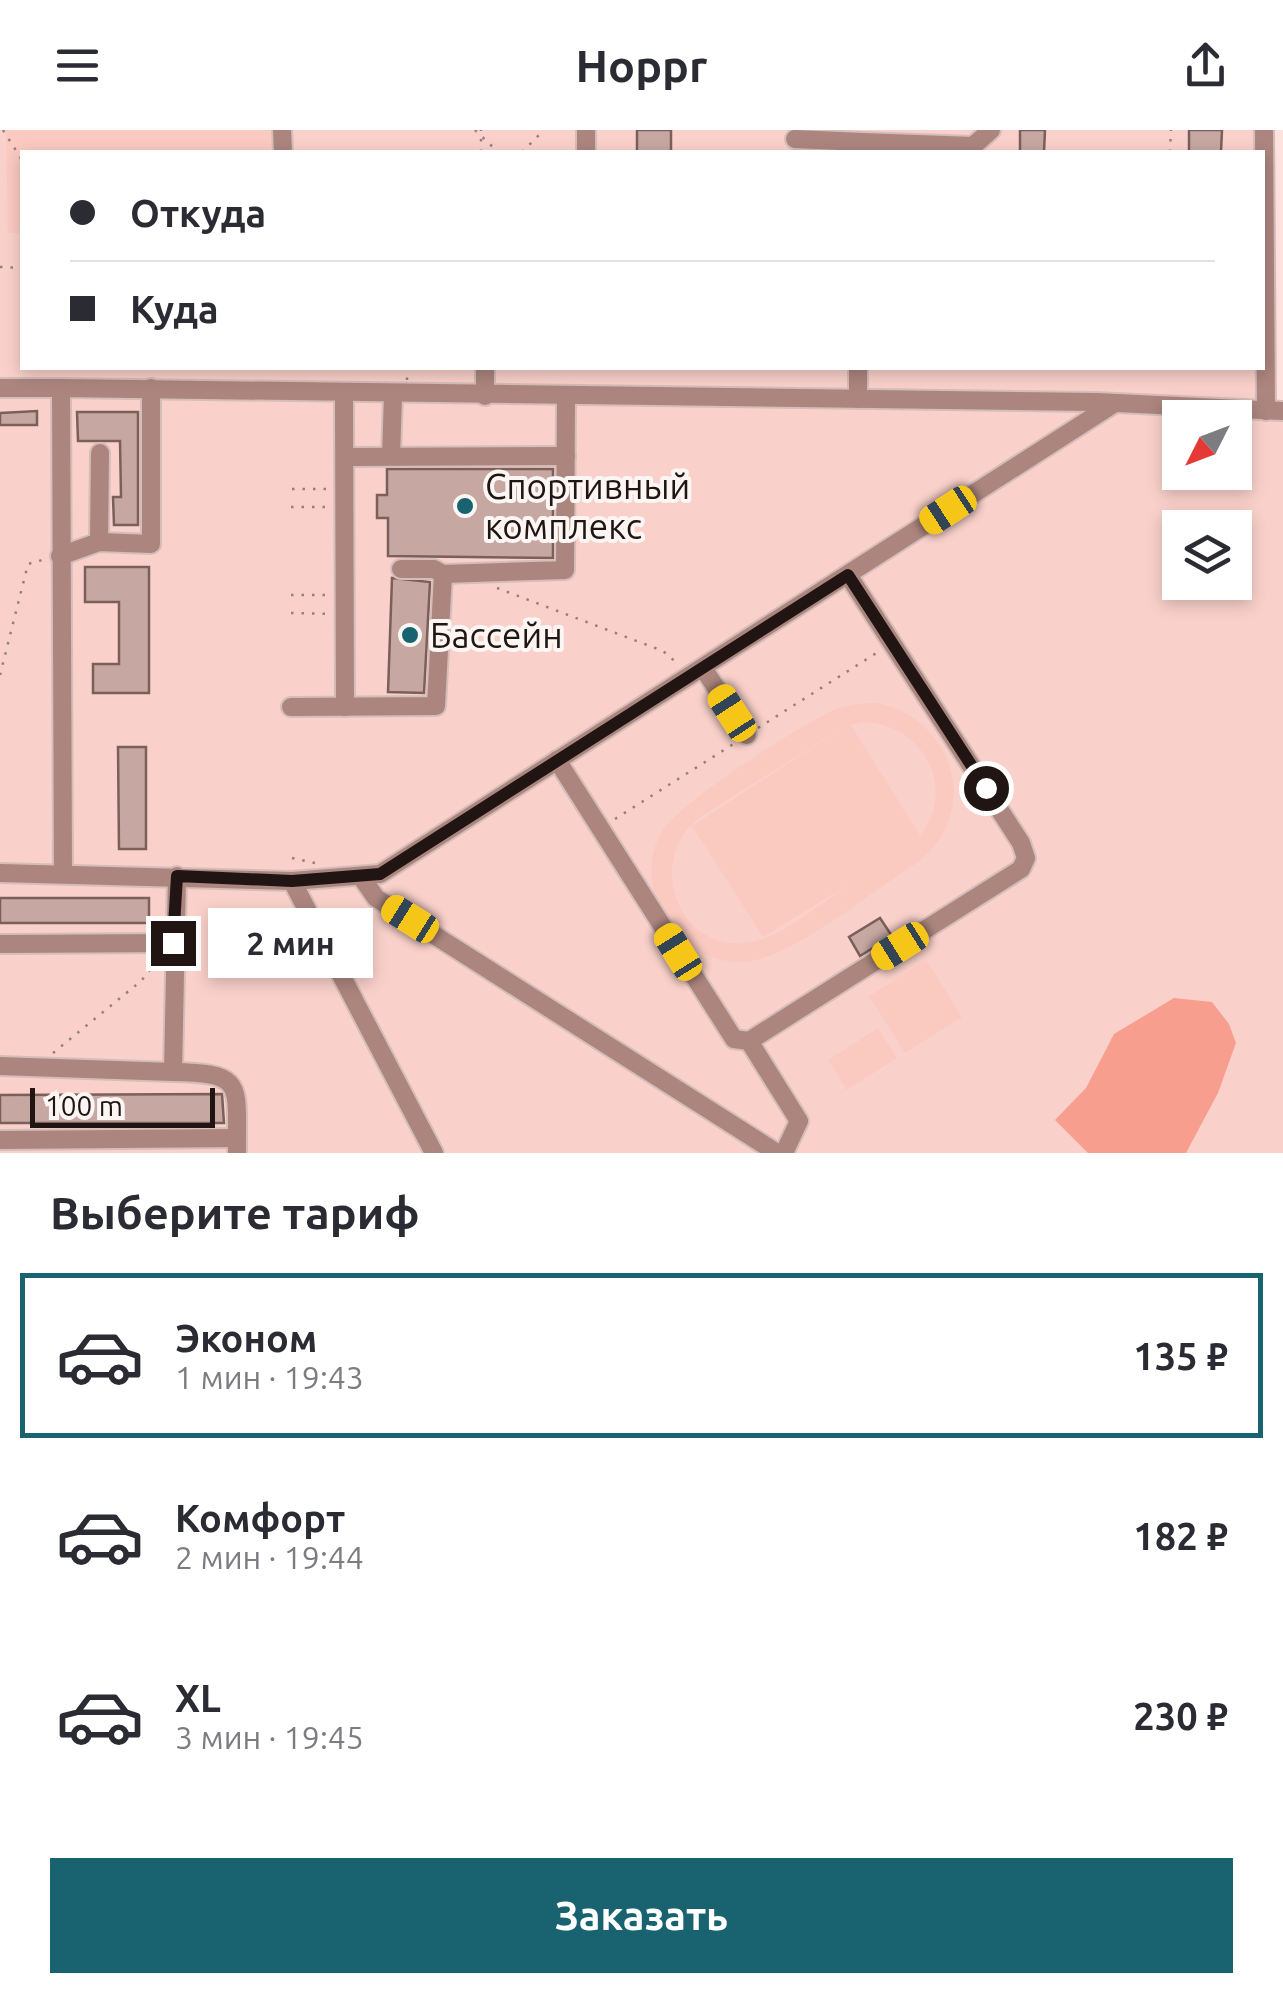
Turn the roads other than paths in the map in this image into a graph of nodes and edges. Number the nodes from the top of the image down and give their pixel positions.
1 (992, 130) edge
2 (796, 140) edge
3 (862, 147) edge
4 (1265, 177) edge
5 (1270, 213) edge
6 (1265, 247) edge
7 (485, 370) edge
8 (858, 370) edge
9 (0, 388) edge
10 (60, 388) junction
11 (150, 388) junction
12 (344, 395) junction
13 (393, 396) junction
14 (485, 396) junction
15 (558, 397) junction
16 (858, 398) junction
17 (1115, 403) junction
18 (1274, 411) edge
19 (550, 417) dead end
20 (100, 453) dead end
21 (391, 456) junction
22 (566, 456) junction
23 (346, 457) junction
24 (98, 542) junction
25 (60, 556) junction
26 (401, 569) dead end
27 (444, 574) junction
28 (848, 575) junction
29 (697, 671) junction
30 (291, 707) dead end
31 (346, 707) junction
32 (747, 735) dead end
33 (557, 760) junction
34 (0, 873) edge
35 (63, 874) junction
36 (177, 876) junction
37 (362, 878) junction
38 (292, 881) junction
39 (173, 943) junction
40 (0, 944) edge
41 (749, 1041) junction
42 (0, 1066) edge
43 (173, 1072) junction
44 (0, 1140) edge
45 (237, 1146) edge
46 (434, 1153) edge
47 (780, 1153) edge

1 - 3 street
2 - 3 street
4 - 5 street
5 - 6 street
6 - 18 street
7 - 14 street
8 - 16 street
9 - 10 street
10 - 11 street
10 - 25 street
11 - 12 street
11 - 24 street
12 - 13 street
12 - 23 street
13 - 14 street
13 - 21 street
14 - 15 street
15 - 16 street
15 - 19 street
15 - 22 street
16 - 17 street
17 - 18 street
17 - 28 street
20 - 24 street
21 - 22 street
21 - 23 street
22 - 27 street
23 - 31 street
24 - 25 street
25 - 35 street
26 - 27 street
27 - 31 street
28 - 29 street
28 - 41 street
29 - 32 street
29 - 33 street
30 - 31 street
33 - 37 street
33 - 41 street
34 - 35 street
35 - 36 street
36 - 38 street
36 - 39 street
37 - 38 street
37 - 47 street
38 - 46 street
39 - 40 street
39 - 43 street
41 - 47 street
42 - 43 street
43 - 45 street
44 - 45 street

